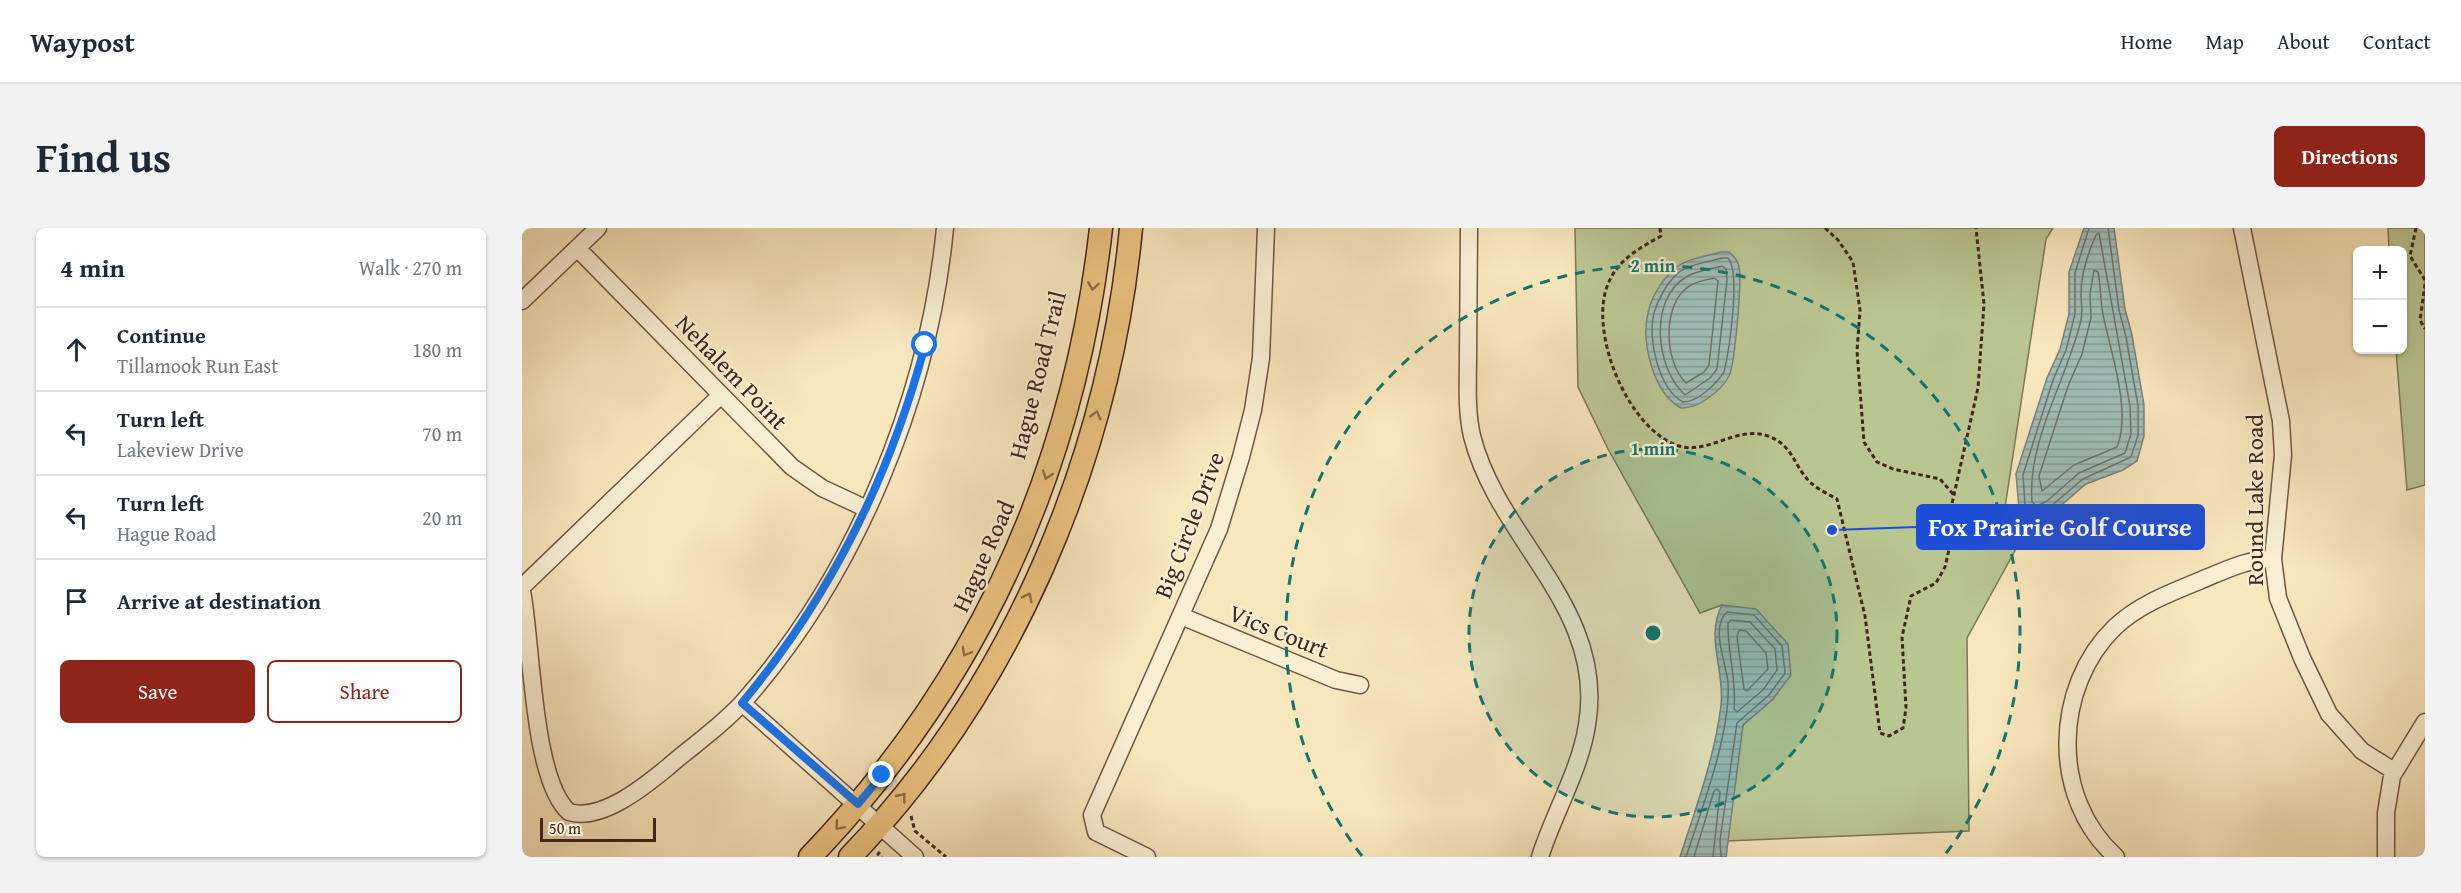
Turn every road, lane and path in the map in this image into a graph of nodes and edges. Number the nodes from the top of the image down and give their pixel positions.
1 (598, 228) edge
2 (945, 228) edge
3 (1101, 228) edge
4 (1131, 228) edge
5 (1266, 228) edge
6 (1469, 228) edge
7 (1660, 228) edge
8 (1825, 228) edge
9 (1976, 228) edge
10 (2242, 228) edge
11 (2415, 228) edge
12 (578, 248) junction
13 (2425, 282) edge
14 (522, 301) edge
15 (2425, 329) edge
16 (721, 395) junction
17 (1953, 495) junction
18 (867, 509) junction
19 (2273, 559) junction
20 (522, 589) edge
21 (1181, 616) junction
22 (1360, 685) dead end
23 (742, 703) junction
24 (2425, 722) edge
25 (2394, 771) junction
26 (858, 804) junction
27 (910, 811) dead end
28 (878, 825) junction
29 (810, 857) edge
30 (850, 857) edge
31 (915, 857) edge
32 (946, 857) edge
33 (1148, 857) edge
34 (1540, 857) edge
35 (2116, 857) edge
36 (2386, 857) edge

1 - 12 street
2 - 18 street
3 -> 26 main road, Hague Road
28 -> 4 main road
5 - 21 street, Big Circle Drive
6 - 34 street
7 - 17 path
8 - 17 path
9 - 17 path
10 - 19 street, Round Lake Road
11 - 13 path
12 - 14 street
12 - 16 street, Nehalem Point
13 - 15 path
16 - 18 street, Nehalem Point
16 - 20 street
18 - 23 street
19 - 25 street, Round Lake Road
19 - 35 street
20 - 23 street
21 - 22 street, Vics Court
21 - 33 street, Big Circle Drive
23 - 26 street
24 - 25 street
25 - 36 street
26 - 28 street
26 -> 29 main road, Hague Road
27 - 32 path
28 - 30 main road
28 - 31 street

